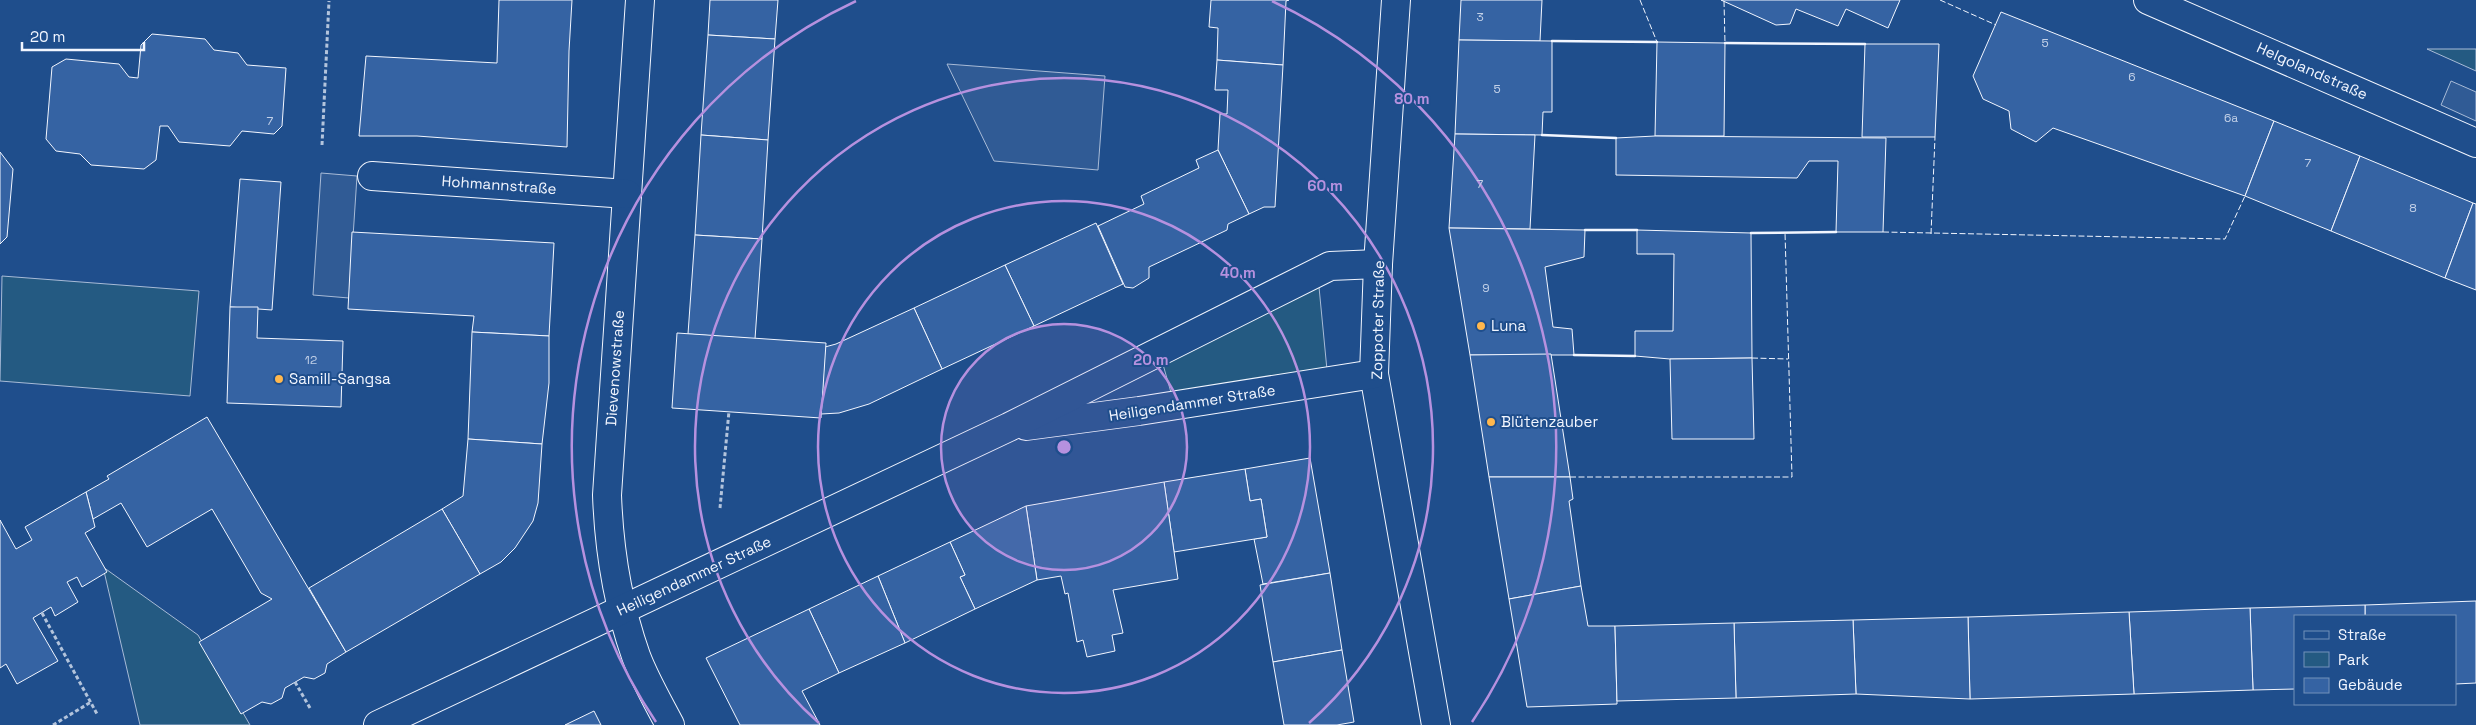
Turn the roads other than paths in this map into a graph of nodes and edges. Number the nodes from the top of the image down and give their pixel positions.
1 (640, 0) edge
2 (1396, 0) edge
3 (2148, 0) edge
4 (2476, 143) edge
5 (372, 176) dead end
6 (627, 194) junction
7 (1378, 264) junction
8 (1374, 374) junction
9 (1009, 428) junction
10 (624, 609) junction
11 (378, 725) edge
12 (670, 725) edge
13 (1436, 725) edge

1 - 6 street, Dievenowstraße
2 - 7 street, Zoppoter Straße
3 - 4 street, Helgolandstraße
5 - 6 street, Hohmannstraße
6 - 10 street, Dievenowstraße
7 - 8 street, Zoppoter Straße
7 - 9 street, Heiligendammer Straße
8 - 9 street, Heiligendammer Straße
8 - 13 street, Zoppoter Straße
9 - 10 street, Heiligendammer Straße
10 - 11 street, Heiligendammer Straße
10 - 12 street, Dievenowstraße

